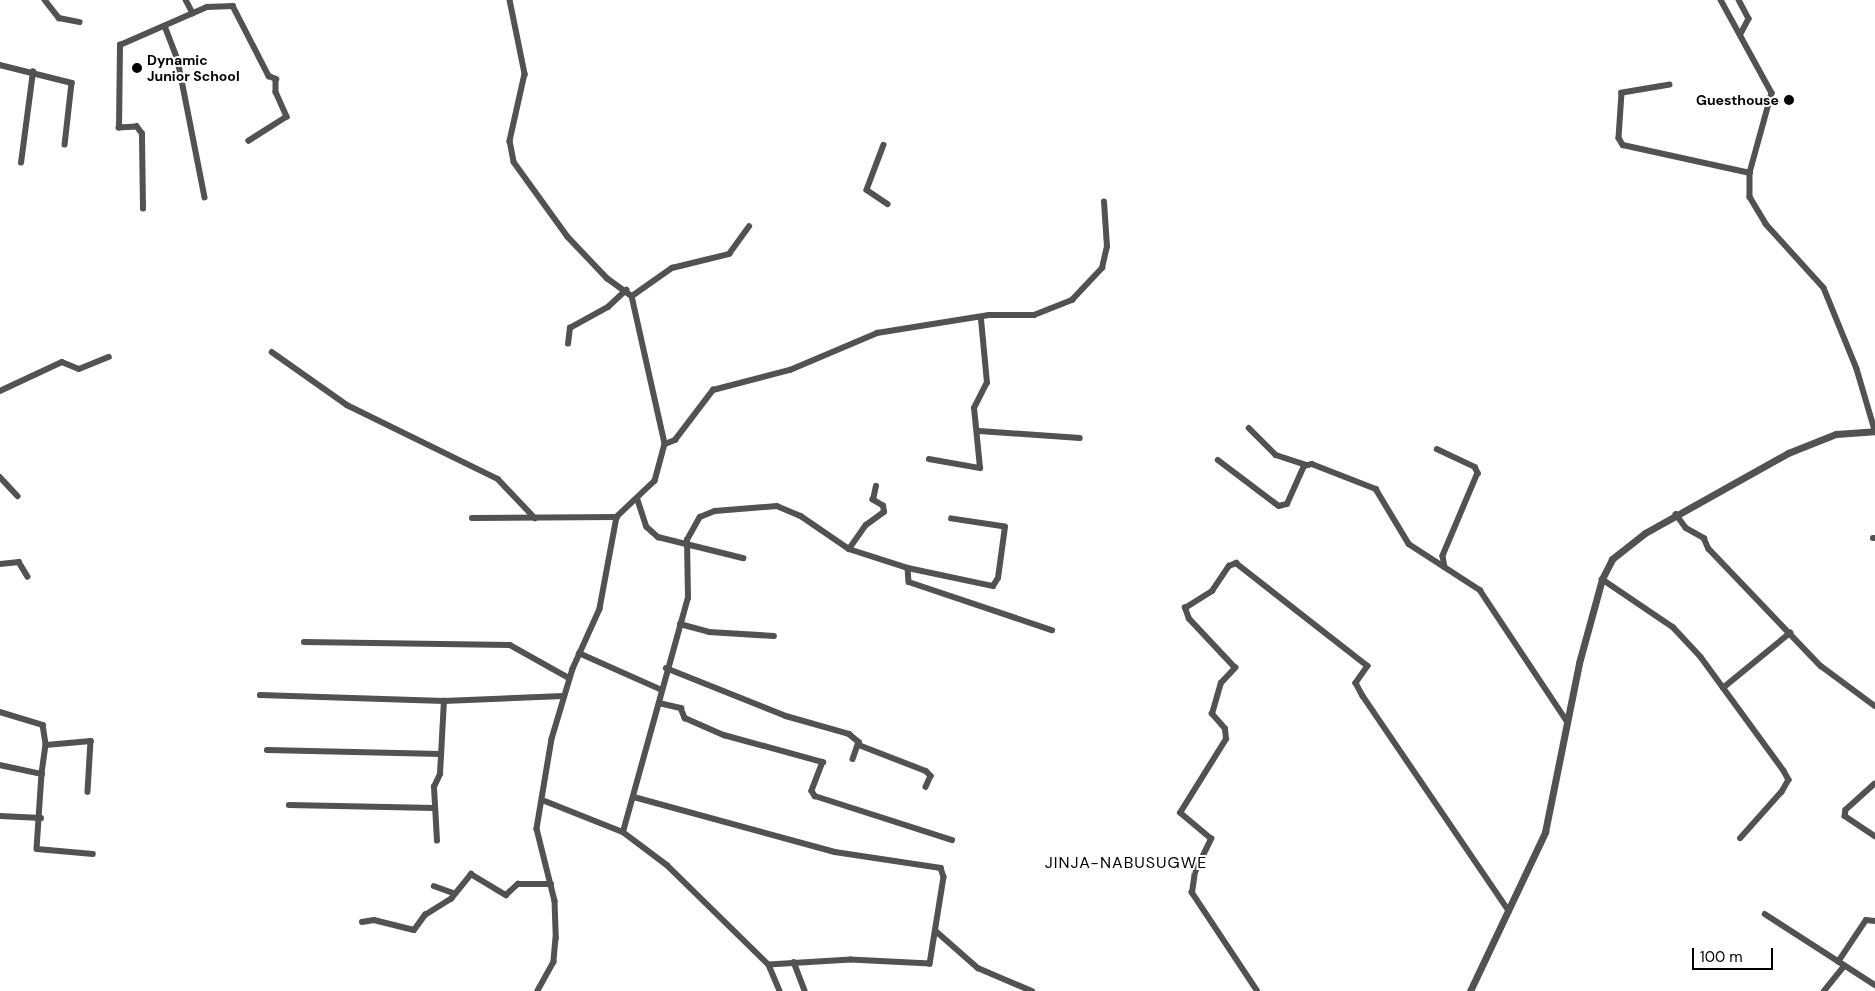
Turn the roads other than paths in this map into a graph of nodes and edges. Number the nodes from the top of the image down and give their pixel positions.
1 (46, 0) edge
2 (186, 0) edge
3 (510, 0) edge
4 (1721, 0) edge
5 (1740, 0) edge
6 (193, 13) junction
7 (80, 22) dead end
8 (165, 26) junction
9 (1741, 34) junction
10 (0, 65) edge
11 (33, 72) junction
12 (1670, 85) dead end
13 (250, 142) dead end
14 (65, 145) dead end
15 (884, 145) dead end
16 (21, 163) dead end
17 (1750, 173) junction
18 (205, 198) dead end
19 (1104, 202) dead end
20 (888, 204) dead end
21 (143, 209) dead end
22 (749, 226) dead end
23 (626, 290) junction
24 (632, 296) junction
25 (981, 319) junction
26 (568, 344) dead end
27 (272, 352) dead end
28 (109, 357) dead end
29 (0, 391) edge
30 (1249, 428) dead end
31 (1875, 430) edge
32 (978, 431) junction
33 (1080, 438) dead end
34 (665, 444) junction
35 (1437, 449) dead end
36 (928, 459) dead end
37 (1218, 460) dead end
38 (1306, 465) junction
39 (0, 477) edge
40 (876, 486) dead end
41 (18, 496) dead end
42 (638, 500) junction
43 (1676, 514) junction
44 (617, 517) junction
45 (472, 518) dead end
46 (535, 518) junction
47 (952, 519) dead end
48 (688, 547) junction
49 (849, 549) junction
50 (744, 558) dead end
51 (0, 564) edge
52 (1445, 567) junction
53 (908, 568) junction
54 (28, 578) dead end
55 (1602, 579) junction
56 (680, 624) junction
57 (1052, 630) dead end
58 (1790, 633) junction
59 (774, 636) dead end
60 (304, 642) dead end
61 (579, 653) junction
62 (666, 668) junction
63 (569, 678) junction
64 (1723, 688) junction
65 (660, 689) junction
66 (260, 695) dead end
67 (563, 696) junction
68 (444, 701) junction
69 (659, 703) junction
70 (1875, 706) edge
71 (0, 712) edge
72 (1567, 720) junction
73 (46, 745) junction
74 (859, 745) junction
75 (267, 750) dead end
76 (441, 754) junction
77 (853, 759) dead end
78 (0, 765) edge
79 (42, 774) junction
80 (1875, 784) edge
81 (926, 787) dead end
82 (88, 792) dead end
83 (634, 797) junction
84 (545, 801) junction
85 (289, 805) dead end
86 (434, 808) junction
87 (0, 816) edge
88 (41, 818) junction
89 (623, 832) junction
90 (1875, 836) edge
91 (1741, 838) dead end
92 (952, 840) dead end
93 (437, 841) dead end
94 (93, 854) dead end
95 (551, 884) junction
96 (434, 886) dead end
97 (454, 893) junction
98 (1509, 910) junction
99 (1765, 914) dead end
100 (1875, 921) edge
101 (362, 922) dead end
102 (936, 931) junction
103 (794, 962) junction
104 (1841, 964) junction
105 (769, 965) junction
106 (1875, 985) edge
107 (538, 991) edge
108 (780, 991) edge
109 (805, 991) edge
110 (1032, 991) edge
111 (1257, 991) edge
112 (1470, 991) edge
113 (1824, 991) edge

1 - 7 street
2 - 6 street
3 - 23 street
4 - 9 street
5 - 9 street
6 - 8 street
6 - 13 street
8 - 18 street
8 - 21 street
9 - 17 street
10 - 11 street
11 - 14 street
11 - 16 street
12 - 17 street
15 - 20 street
17 - 31 street
19 - 25 street
22 - 24 street
23 - 24 street
23 - 26 street
24 - 34 street
25 - 32 street
25 - 34 street
27 - 46 street
28 - 29 street
30 - 38 street
31 - 43 street
32 - 33 street
32 - 36 street
34 - 42 street
35 - 52 street
37 - 38 street
38 - 52 street
39 - 41 street
40 - 49 street
42 - 44 street
42 - 48 street
43 - 55 street
43 - 58 street
44 - 46 street
44 - 61 street
45 - 46 street
47 - 53 street
48 - 49 street
48 - 50 street
48 - 56 street
49 - 53 street
51 - 54 street
52 - 72 street
53 - 57 street
55 - 64 street
55 - 72 street
56 - 59 street
56 - 62 street
58 - 64 street
58 - 70 street
60 - 63 street
61 - 63 street
61 - 65 street
62 - 65 street
62 - 74 street
63 - 67 street
64 - 91 street
65 - 69 street
66 - 68 street
67 - 68 street
67 - 84 street
68 - 76 street
69 - 83 street
69 - 92 street
71 - 73 street
72 - 98 street
73 - 79 street
73 - 82 street
74 - 77 street
74 - 81 street
75 - 76 street
76 - 86 street
78 - 79 street
79 - 88 street
80 - 90 street
83 - 89 street
83 - 102 street
84 - 89 street
84 - 95 street
85 - 86 street
86 - 93 street
87 - 88 street
88 - 94 street
89 - 105 street
95 - 97 street
95 - 107 street
96 - 97 street
97 - 101 street
98 - 111 street
98 - 112 street
99 - 104 street
100 - 104 street
102 - 103 street
102 - 110 street
103 - 105 street
103 - 109 street
104 - 106 street
104 - 113 street
105 - 108 street

